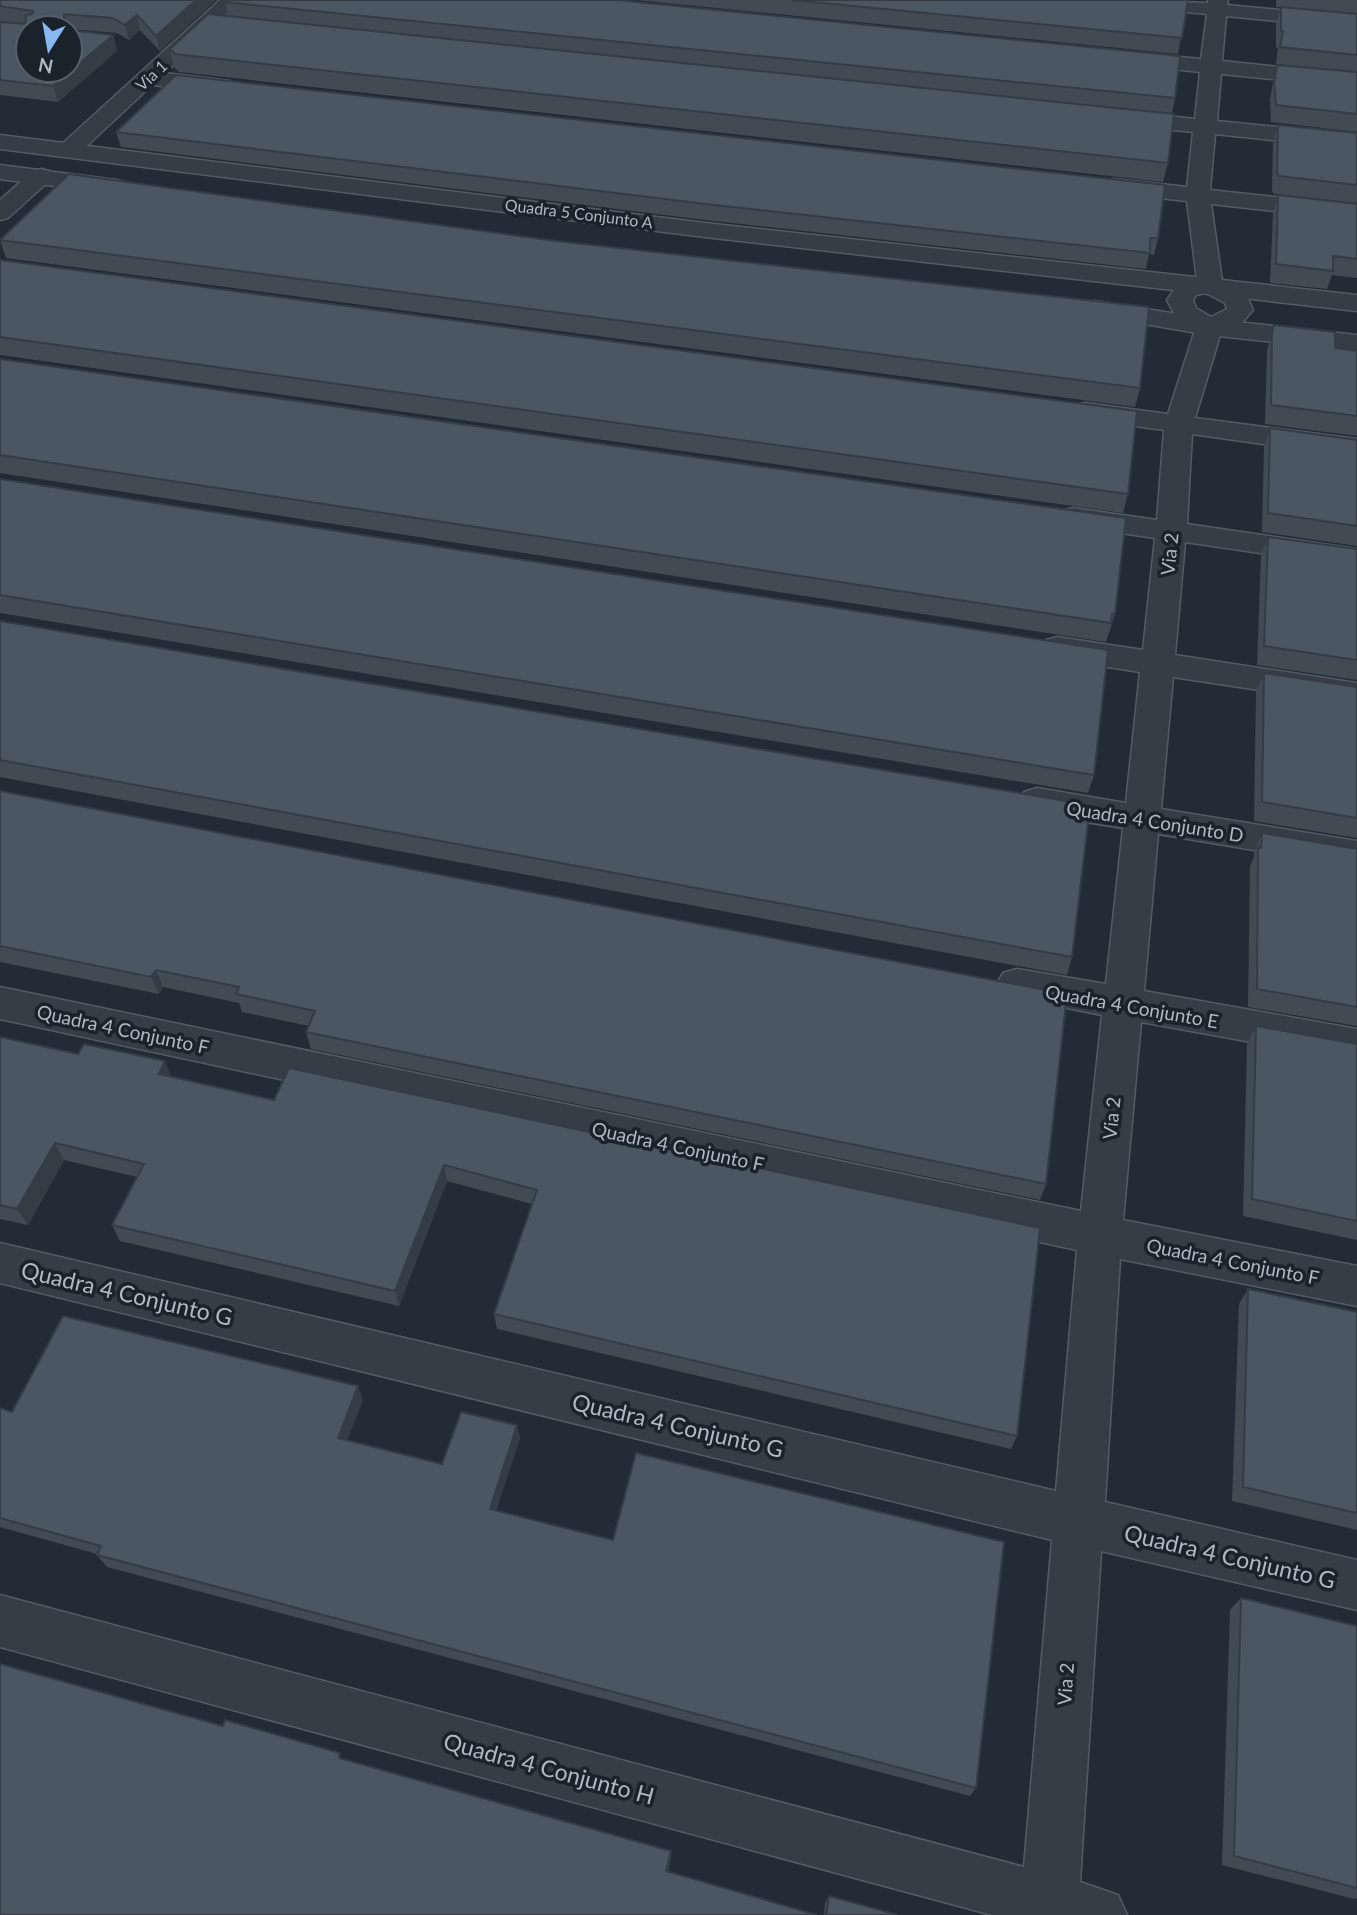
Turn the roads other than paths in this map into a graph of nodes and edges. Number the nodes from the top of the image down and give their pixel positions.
1 (232, 0) edge
2 (1118, 0) edge
3 (1218, 5) edge
4 (208, 23) junction
5 (1357, 23) edge
6 (236, 25) edge
7 (1114, 57) edge
8 (1211, 67) junction
9 (148, 78) junction
10 (1357, 81) edge
11 (244, 89) edge
12 (1107, 116) edge
13 (1204, 126) junction
14 (0, 142) edge
15 (1357, 142) edge
16 (70, 149) junction
17 (0, 172) edge
18 (41, 176) junction
19 (1088, 183) edge
20 (136, 190) edge
21 (1198, 195) junction
22 (0, 213) edge
23 (1357, 213) edge
24 (705, 230) junction
25 (664, 251) edge
26 (1210, 285) junction
27 (1357, 303) edge
28 (1077, 307) edge
29 (1225, 329) junction
30 (1357, 344) edge
31 (1055, 407) edge
32 (1180, 424) junction
33 (1357, 448) edge
34 (1047, 514) edge
35 (1171, 531) junction
36 (1357, 558) edge
37 (1034, 645) edge
38 (1158, 664) junction
39 (1357, 694) edge
40 (1004, 796) edge
41 (1142, 819) junction
42 (1357, 854) edge
43 (985, 979) edge
44 (0, 1003) edge
45 (1122, 1004) junction
46 (1357, 1045) edge
47 (1100, 1235) junction
48 (0, 1263) edge
49 (1357, 1286) edge
50 (1077, 1521) junction
51 (1357, 1585) edge
52 (0, 1621) edge
53 (1066, 1911) edge

1 - 4 street, Via 1
2 - 3 street
3 - 5 street
3 - 8 street
4 - 6 street
4 - 9 street, Via 1
7 - 8 street
8 - 10 street
8 - 13 street
9 - 11 street
9 - 16 street, Via 1
12 - 13 street
13 - 15 street
13 - 21 street
14 - 16 street, Quadra 5 Conjunto A
16 - 24 street, Quadra 5 Conjunto A
17 - 18 street
18 - 20 street
18 - 22 street
19 - 21 street
21 - 23 street
21 - 26 street
24 - 25 street
24 - 26 street, Quadra 5 Conjunto A
26 - 27 street, Quadra 5 Conjunto A
26 - 29 street
26 - 29 street
28 - 29 street
29 - 30 street
29 - 32 street, Via 2
31 - 32 street
32 - 33 street
32 - 35 street, Via 2
34 - 35 street
35 - 36 street
35 - 38 street, Via 2
37 - 38 street
38 - 39 street
38 - 41 street, Via 2
40 - 41 street, Quadra 4 Conjunto D
41 - 42 street, Quadra 4 Conjunto D
41 - 45 street, Via 2
43 - 45 street, Quadra 4 Conjunto E
44 - 47 street, Quadra 4 Conjunto F
45 - 46 street, Quadra 4 Conjunto E
45 - 47 street, Via 2
47 - 49 street, Quadra 4 Conjunto F
47 - 50 street, Via 2
48 - 50 street, Quadra 4 Conjunto G
50 - 51 street, Quadra 4 Conjunto G
50 - 53 street, Via 2
52 - 53 street, Quadra 4 Conjunto H

